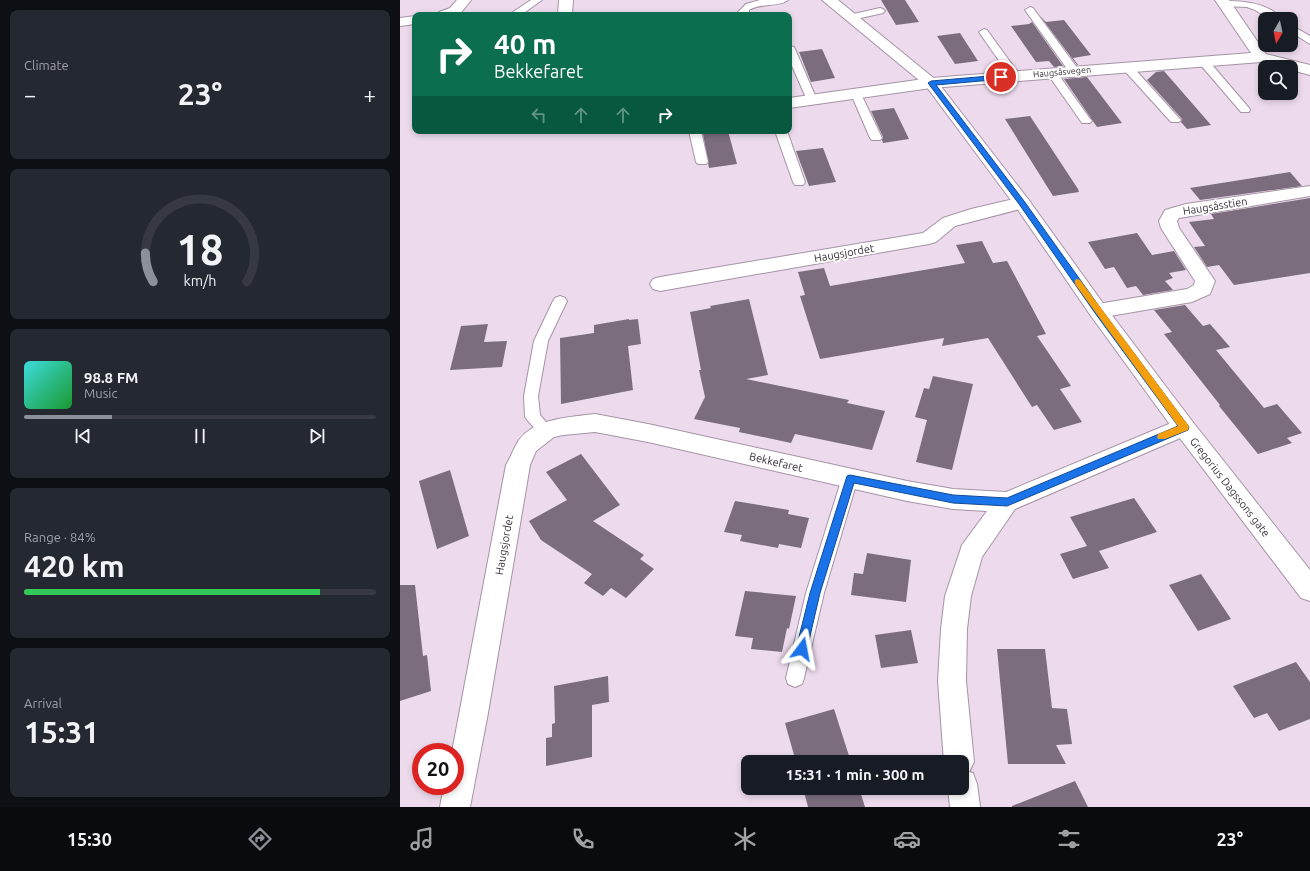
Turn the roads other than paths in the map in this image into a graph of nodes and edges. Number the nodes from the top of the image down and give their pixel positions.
1 (464, 0) edge
2 (537, 0) edge
3 (566, 0) edge
4 (783, 0) edge
5 (829, 0) edge
6 (1224, 2) edge
7 (1030, 10) dead end
8 (880, 11) dead end
9 (452, 12) edge
10 (519, 12) edge
11 (565, 12) edge
12 (743, 12) edge
13 (1266, 12) edge
14 (852, 17) junction
15 (412, 20) edge
16 (400, 22) edge
17 (984, 32) dead end
18 (1298, 33) edge
19 (1310, 41) edge
20 (792, 54) edge
21 (1261, 57) junction
22 (1203, 61) junction
23 (1127, 67) junction
24 (1310, 70) edge
25 (1074, 71) junction
26 (1052, 73) junction
27 (1015, 76) junction
28 (931, 83) junction
29 (856, 94) junction
30 (812, 100) junction
31 (792, 103) edge
32 (1246, 110) dead end
33 (1175, 120) dead end
34 (1086, 121) dead end
35 (695, 134) edge
36 (782, 134) edge
37 (876, 138) dead end
38 (702, 162) dead end
39 (799, 182) dead end
40 (1310, 191) edge
41 (1022, 203) junction
42 (660, 284) dead end
43 (560, 302) dead end
44 (1098, 311) junction
45 (1184, 427) junction
46 (546, 431) junction
47 (850, 478) junction
48 (1007, 502) junction
49 (1310, 590) edge
50 (795, 678) dead end
51 (958, 755) edge
52 (963, 795) edge
53 (455, 807) edge
54 (965, 807) edge

1 - 9 street
2 - 10 lane
3 - 11 street
4 - 12 lane
5 - 14 street, Gregorius Dagssons gate
6 - 13 lane
6 - 21 street
7 - 25 lane
8 - 14 lane
14 - 28 street, Gregorius Dagssons gate
15 - 16 street
17 - 27 lane
18 - 19 lane
20 - 30 lane
21 - 22 street, Haugsåsvegen
21 - 24 street, Haugsåsvegen
22 - 23 street, Haugsåsvegen
22 - 32 lane
23 - 25 street, Haugsåsvegen
23 - 33 lane
25 - 26 street, Haugsåsvegen
26 - 27 street, Haugsåsvegen
26 - 34 lane
27 - 28 street, Haugsåsvegen
28 - 29 street, Haugsåsvegen
28 - 41 street, Gregorius Dagssons gate
29 - 30 street, Haugsåsvegen
29 - 37 lane
30 - 31 street, Haugsåsvegen
35 - 38 lane
36 - 39 lane
40 - 44 street, Haugsåsstien
41 - 42 street, Haugsjordet
41 - 44 street, Gregorius Dagssons gate
43 - 46 lane
44 - 45 street, Gregorius Dagssons gate
45 - 48 street, Bekkefaret
45 - 49 street, Gregorius Dagssons gate
46 - 47 street, Bekkefaret
46 - 53 street, Haugsjordet
47 - 48 street, Bekkefaret
47 - 50 lane
48 - 51 street
52 - 54 street

